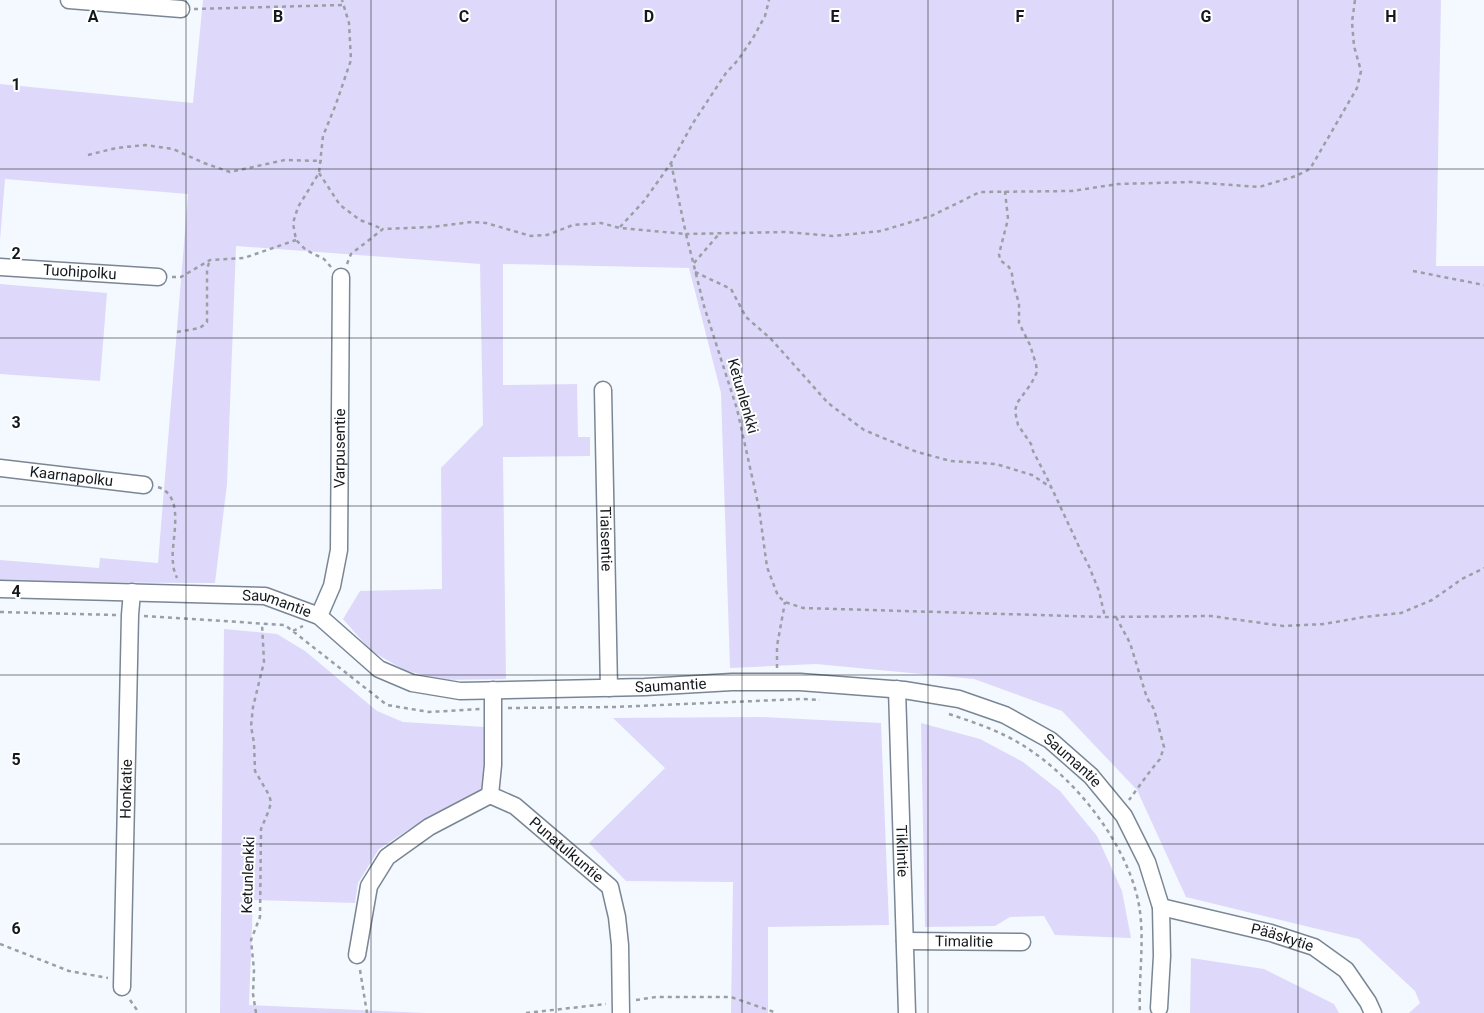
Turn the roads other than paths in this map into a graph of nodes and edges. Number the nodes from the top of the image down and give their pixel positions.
1 (69, 0) edge
2 (181, 9) road end
3 (0, 267) edge
4 (341, 276) road end
5 (158, 277) road end
6 (603, 390) dead end
7 (0, 468) edge
8 (144, 485) road end
9 (0, 589) edge
10 (132, 592) junction
11 (319, 616) junction
12 (609, 688) junction
13 (897, 689) junction
14 (493, 690) junction
15 (490, 795) junction
16 (1162, 907) junction
17 (905, 941) junction
18 (1022, 942) dead end
19 (357, 955) road end
20 (122, 983) road end
21 (621, 1007) edge
22 (1159, 1008) dead end
23 (908, 1013) edge
24 (1373, 1013) edge

1 - 2 street
3 - 5 street, Tuohipolku
4 - 11 street, Varpusentie
6 - 12 street, Tiaisentie
7 - 8 street, Kaarnapolku
9 - 10 street, Saumantie
10 - 11 street, Saumantie
10 - 20 street, Honkatie
11 - 14 street, Saumantie
12 - 13 street, Saumantie
12 - 14 street, Saumantie
13 - 16 street, Saumantie
13 - 17 street, Tiklintie
14 - 15 street
15 - 19 street
15 - 21 street, Punatulkuntie
16 - 22 street, Saumantie
16 - 24 street, Pääskytie
17 - 18 street, Timalitie
17 - 23 street, Tiklintie

